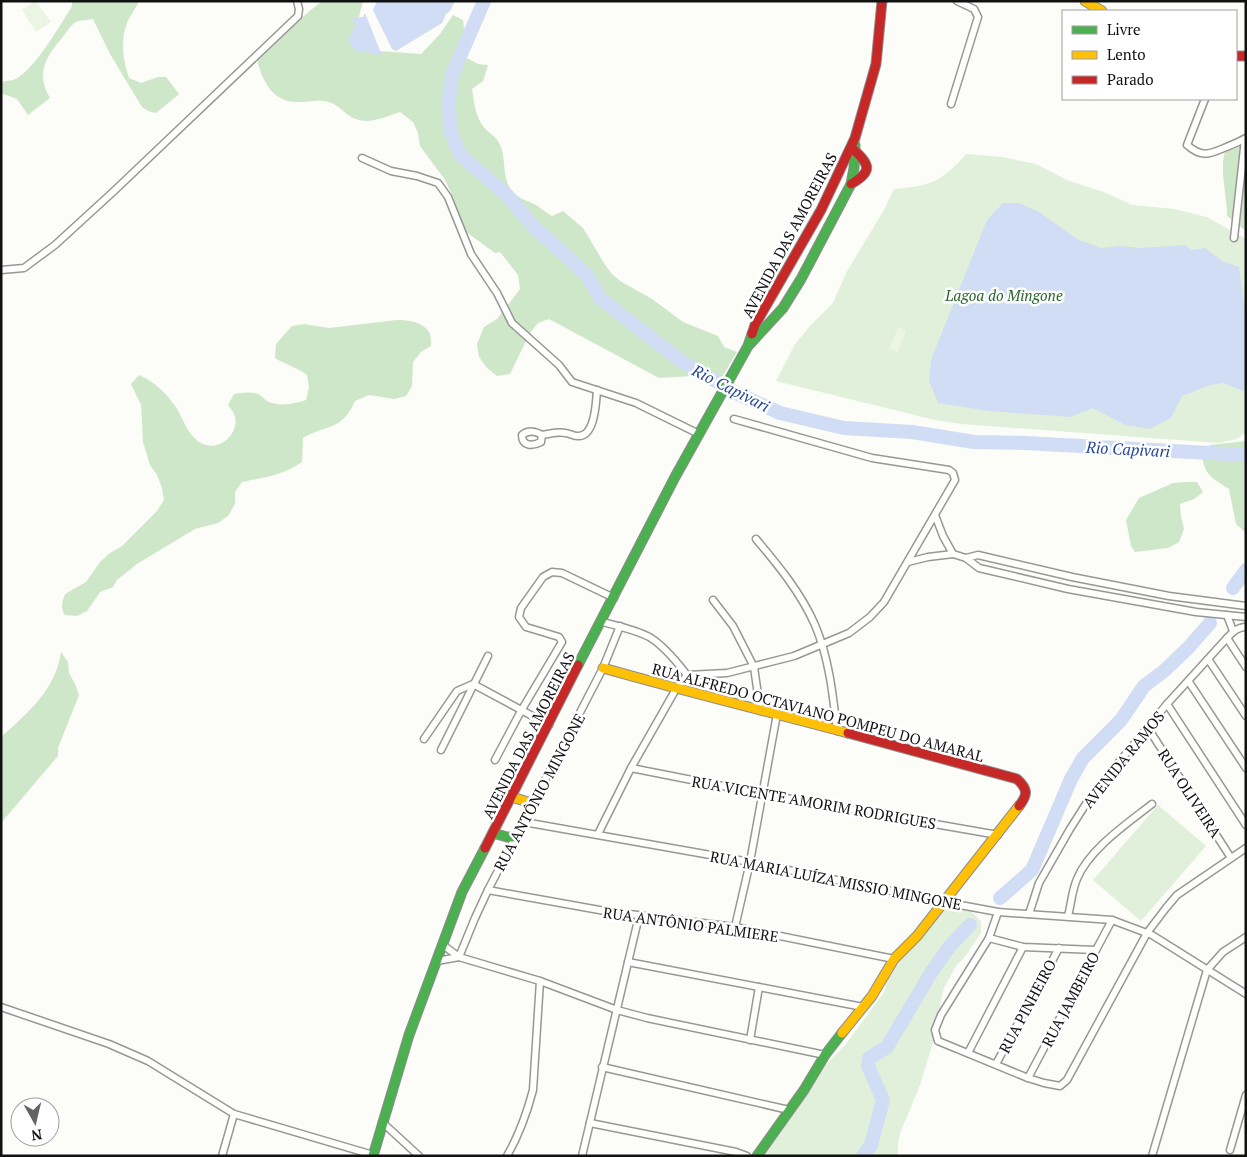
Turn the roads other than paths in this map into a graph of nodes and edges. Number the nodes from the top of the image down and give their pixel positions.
1 (297, 1) edge
2 (882, 1) edge
3 (957, 1) edge
4 (1085, 1) edge
5 (1100, 10) edge
6 (1205, 100) edge
7 (951, 104) dead end
8 (1245, 138) edge
9 (853, 149) junction
10 (362, 158) dead end
11 (838, 176) junction
12 (851, 184) junction
13 (1234, 238) dead end
14 (1, 270) edge
15 (748, 346) junction
16 (597, 390) junction
17 (734, 419) dead end
18 (699, 434) junction
19 (542, 435) dead end
20 (935, 516) junction
21 (756, 539) dead end
22 (953, 554) junction
23 (966, 558) junction
24 (908, 562) junction
25 (614, 598) junction
26 (713, 600) dead end
27 (1246, 606) edge
28 (1227, 615) junction
29 (1246, 618) edge
30 (602, 622) junction
31 (620, 626) junction
32 (1246, 628) edge
33 (1233, 631) junction
34 (1227, 638) junction
35 (822, 646) junction
36 (488, 656) dead end
37 (1208, 659) junction
38 (754, 667) junction
39 (1246, 667) edge
40 (603, 668) junction
41 (687, 675) junction
42 (1189, 682) junction
43 (473, 684) junction
44 (676, 689) junction
45 (1167, 704) junction
46 (760, 709) junction
47 (521, 711) junction
48 (777, 714) junction
49 (1246, 716) edge
50 (549, 726) junction
51 (1148, 728) junction
52 (837, 731) junction
53 (424, 739) dead end
54 (441, 750) dead end
55 (495, 760) dead end
56 (631, 768) junction
57 (1246, 768) edge
58 (763, 794) junction
59 (512, 797) junction
60 (534, 804) junction
61 (1152, 804) dead end
62 (524, 822) junction
63 (1246, 824) edge
64 (493, 833) junction
65 (598, 834) junction
66 (998, 835) junction
67 (516, 837) junction
68 (1246, 848) edge
69 (1231, 858) junction
70 (750, 862) junction
71 (488, 890) junction
72 (944, 902) junction
73 (998, 912) junction
74 (1029, 914) junction
75 (639, 916) junction
76 (1068, 916) junction
77 (1112, 920) junction
78 (735, 927) junction
79 (1147, 933) junction
80 (1246, 937) edge
81 (989, 938) junction
82 (444, 945) junction
83 (1023, 947) junction
84 (1059, 948) junction
85 (1095, 950) junction
86 (459, 957) junction
87 (894, 959) junction
88 (437, 961) junction
89 (628, 962) junction
90 (1207, 970) junction
91 (540, 981) junction
92 (759, 987) junction
93 (1246, 994) edge
94 (1, 1007) edge
95 (863, 1007) junction
96 (617, 1010) junction
97 (750, 1040) junction
98 (968, 1054) junction
99 (825, 1055) junction
100 (996, 1064) junction
101 (602, 1067) junction
102 (1028, 1078) junction
103 (1246, 1095) edge
104 (789, 1110) junction
105 (234, 1114) junction
106 (382, 1122) junction
107 (590, 1123) junction
108 (1230, 1150) dead end
109 (351, 1152) edge
110 (222, 1156) edge
111 (373, 1156) edge
112 (419, 1156) edge
113 (507, 1156) edge
114 (582, 1156) edge
115 (747, 1156) edge
116 (757, 1156) edge
117 (1152, 1156) edge

1 - 14 street
2 - 9 main road, AVENIDA DAS AMOREIRAS
3 - 7 street
4 - 5 main road
6 - 8 street
8 - 13 street
9 - 11 main road, AVENIDA DAS AMOREIRAS
9 - 12 main road, AVENIDA DAS AMOREIRAS
9 - 12 main road
10 - 16 street
11 - 12 main road
11 - 15 main road, AVENIDA DAS AMOREIRAS
12 - 15 main road, AVENIDA DAS AMOREIRAS
15 - 18 main road, AVENIDA DAS AMOREIRAS
16 - 18 street
16 - 19 street
17 - 20 street
18 - 25 main road, AVENIDA DAS AMOREIRAS
20 - 22 street
20 - 24 street
21 - 35 street
22 - 23 street
22 - 24 street
23 - 27 street
23 - 28 street
24 - 35 street
25 - 30 main road, AVENIDA DAS AMOREIRAS
25 - 47 street
26 - 38 street
28 - 29 street
28 - 33 street
30 - 31 street
30 - 50 main road, AVENIDA DAS AMOREIRAS
31 - 40 street, RUA ANTÔNIO MINGONE
31 - 41 street
32 - 33 street
33 - 34 street, AVENIDA RAMOS
34 - 37 street, AVENIDA RAMOS
34 - 39 street
35 - 38 street
35 - 52 street
36 - 43 street
37 - 42 street, AVENIDA RAMOS
37 - 49 street
38 - 41 street
38 - 46 street
40 - 44 main road, RUA ALFREDO OCTAVIANO POMPEU DO AMARAL
40 - 60 street, RUA ANTÔNIO MINGONE
41 - 44 street
42 - 45 street, AVENIDA RAMOS
42 - 57 street
43 - 47 street
43 - 53 street
43 - 54 street
44 - 46 main road, RUA ALFREDO OCTAVIANO POMPEU DO AMARAL
44 - 56 street
45 - 51 street, AVENIDA RAMOS
45 - 63 street
46 - 48 main road, RUA ALFREDO OCTAVIANO POMPEU DO AMARAL
47 - 50 street
47 - 55 street
48 - 52 main road, RUA ALFREDO OCTAVIANO POMPEU DO AMARAL
48 - 58 street
50 - 59 main road, AVENIDA DAS AMOREIRAS
51 - 69 street, RUA OLIVEIRA
51 - 74 street, AVENIDA RAMOS
52 - 66 main road, RUA ALFREDO OCTAVIANO POMPEU DO AMARAL
56 - 58 street, RUA VICENTE AMORIM RODRIGUES
56 - 65 street
58 - 66 street, RUA VICENTE AMORIM RODRIGUES
58 - 70 street
59 - 60 main road
59 - 64 main road, AVENIDA DAS AMOREIRAS
60 - 62 street, RUA ANTÔNIO MINGONE
61 - 76 street
62 - 65 street, RUA MARIA LUÍZA MISSIO MINGONE
62 - 67 street, RUA ANTÔNIO MINGONE
64 - 67 main road
64 - 82 main road, AVENIDA DAS AMOREIRAS
65 - 70 street, RUA MARIA LUÍZA MISSIO MINGONE
66 - 72 main road
67 - 71 street, RUA ANTÔNIO MINGONE
68 - 69 street
69 - 79 street
70 - 72 street, RUA MARIA LUÍZA MISSIO MINGONE
70 - 78 street
71 - 75 street, RUA ANTÔNIO PALMIERE
71 - 86 street, RUA ANTÔNIO MINGONE
72 - 73 street, RUA MARIA LUÍZA MISSIO MINGONE
72 - 87 main road
73 - 74 street, RUA MARIA LUÍZA MISSIO MINGONE
73 - 81 street
74 - 76 street, RUA MARIA LUÍZA MISSIO MINGONE
75 - 78 street, RUA ANTÔNIO PALMIERE
75 - 89 street
76 - 77 street, RUA MARIA LUÍZA MISSIO MINGONE
77 - 79 street, RUA MARIA LUÍZA MISSIO MINGONE
77 - 85 street, RUA JAMBEIRO
78 - 87 street, RUA ANTÔNIO PALMIERE
79 - 90 street, RUA MARIA LUÍZA MISSIO MINGONE
79 - 102 street
80 - 90 street
81 - 83 street
81 - 98 street
82 - 86 street
82 - 88 main road, AVENIDA DAS AMOREIRAS
83 - 84 street
83 - 98 street
84 - 85 street
84 - 100 street, RUA PINHEIRO
85 - 102 street, RUA JAMBEIRO
86 - 88 street
86 - 91 street
87 - 95 main road
88 - 106 main road, AVENIDA DAS AMOREIRAS
89 - 92 street
89 - 96 street
90 - 93 street, RUA MARIA LUÍZA MISSIO MINGONE
90 - 117 street
91 - 96 street
91 - 113 street
92 - 95 street
92 - 97 street
94 - 105 street
95 - 99 main road
96 - 97 street
96 - 101 street
97 - 99 street
98 - 100 street
99 - 104 main road
100 - 102 street
101 - 104 street
101 - 107 street
103 - 108 street
104 - 116 main road
105 - 109 street
105 - 110 street
106 - 111 main road, AVENIDA DAS AMOREIRAS
106 - 112 street
107 - 114 street
107 - 115 street
109 - 111 street

